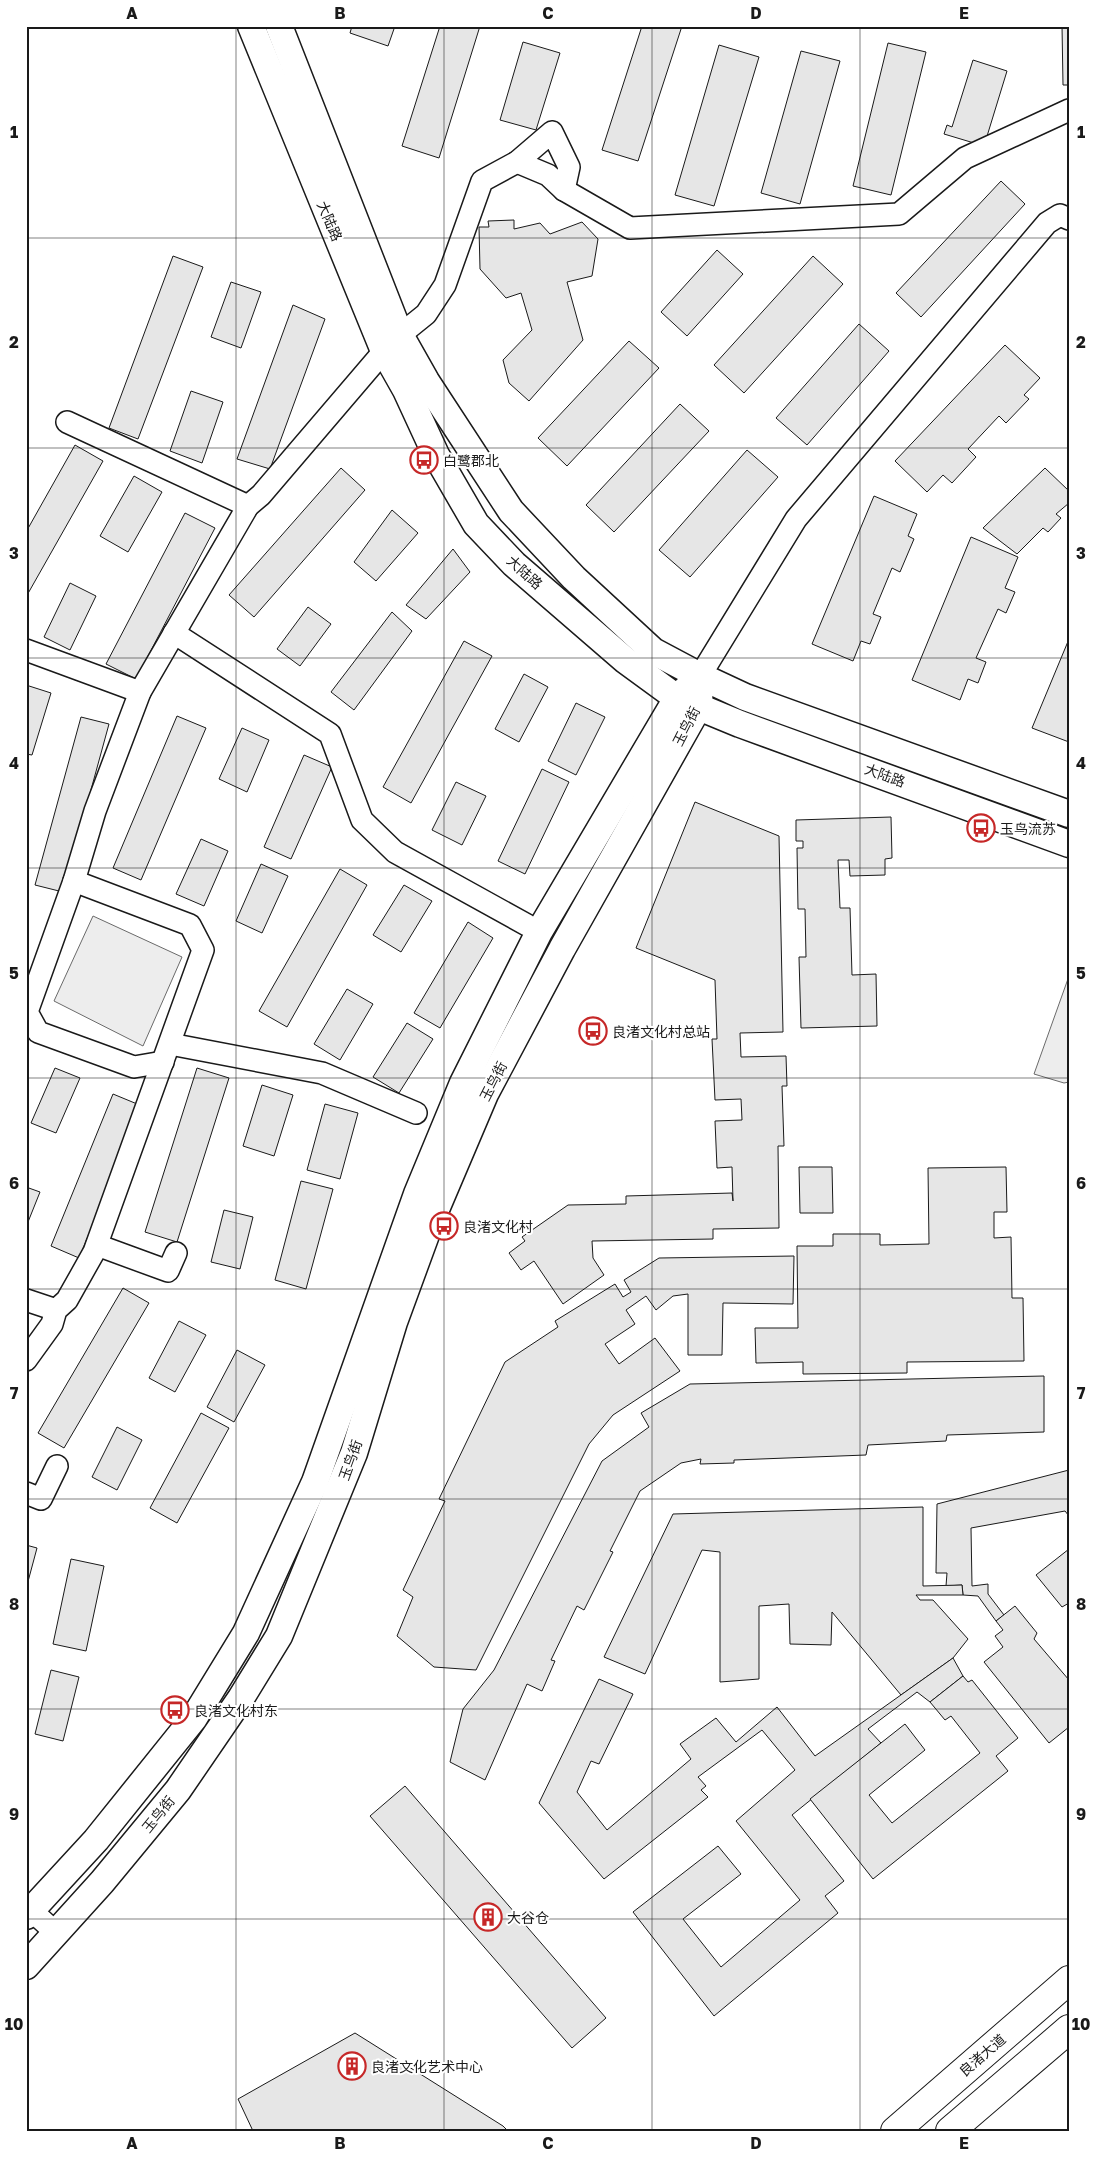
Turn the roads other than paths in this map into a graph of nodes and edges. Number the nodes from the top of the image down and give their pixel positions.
1 (251, 26) edge
2 (279, 26) edge
3 (1069, 110) edge
4 (517, 162) junction
5 (564, 190) junction
6 (1069, 219) edge
7 (392, 343) junction
8 (67, 422) dead end
9 (248, 506) junction
10 (174, 633) junction
11 (26, 650) edge
12 (700, 676) junction
13 (140, 692) junction
14 (688, 702) junction
15 (1069, 814) edge
16 (1069, 844) edge
17 (74, 880) junction
18 (527, 925) dead end
19 (166, 1053) junction
20 (416, 1113) dead end
21 (97, 1245) junction
22 (176, 1254) dead end
23 (26, 1300) edge
24 (56, 1310) junction
25 (26, 1360) edge
26 (57, 1466) dead end
27 (26, 1493) edge
28 (28, 1912) edge
29 (56, 1933) junction
30 (26, 1966) edge
31 (1069, 1980) edge
32 (1069, 2029) edge
33 (895, 2131) edge
34 (950, 2131) edge

1 - 7 main road, 大陆路
2 - 7 main road, 大陆路
3 - 5 street
4 - 5 street
4 - 5 street
4 - 7 street
6 - 12 street
7 - 9 street
7 - 12 main road, 大陆路
7 - 14 main road, 大陆路
8 - 9 street
9 - 10 street
10 - 13 street
10 - 18 street
11 - 13 street
12 - 14 main road, 玉鸟街
12 - 15 main road, 大陆路
13 - 17 street
14 - 16 main road, 大陆路
14 - 28 main road, 玉鸟街
14 - 29 main road, 玉鸟街
17 - 19 street
17 - 19 street
19 - 20 street
19 - 21 street
21 - 22 street
21 - 24 street
23 - 24 street
24 - 25 street
26 - 27 street
28 - 29 street
29 - 30 main road, 玉鸟街
31 - 33 highway, 良渚大道
32 - 34 highway

